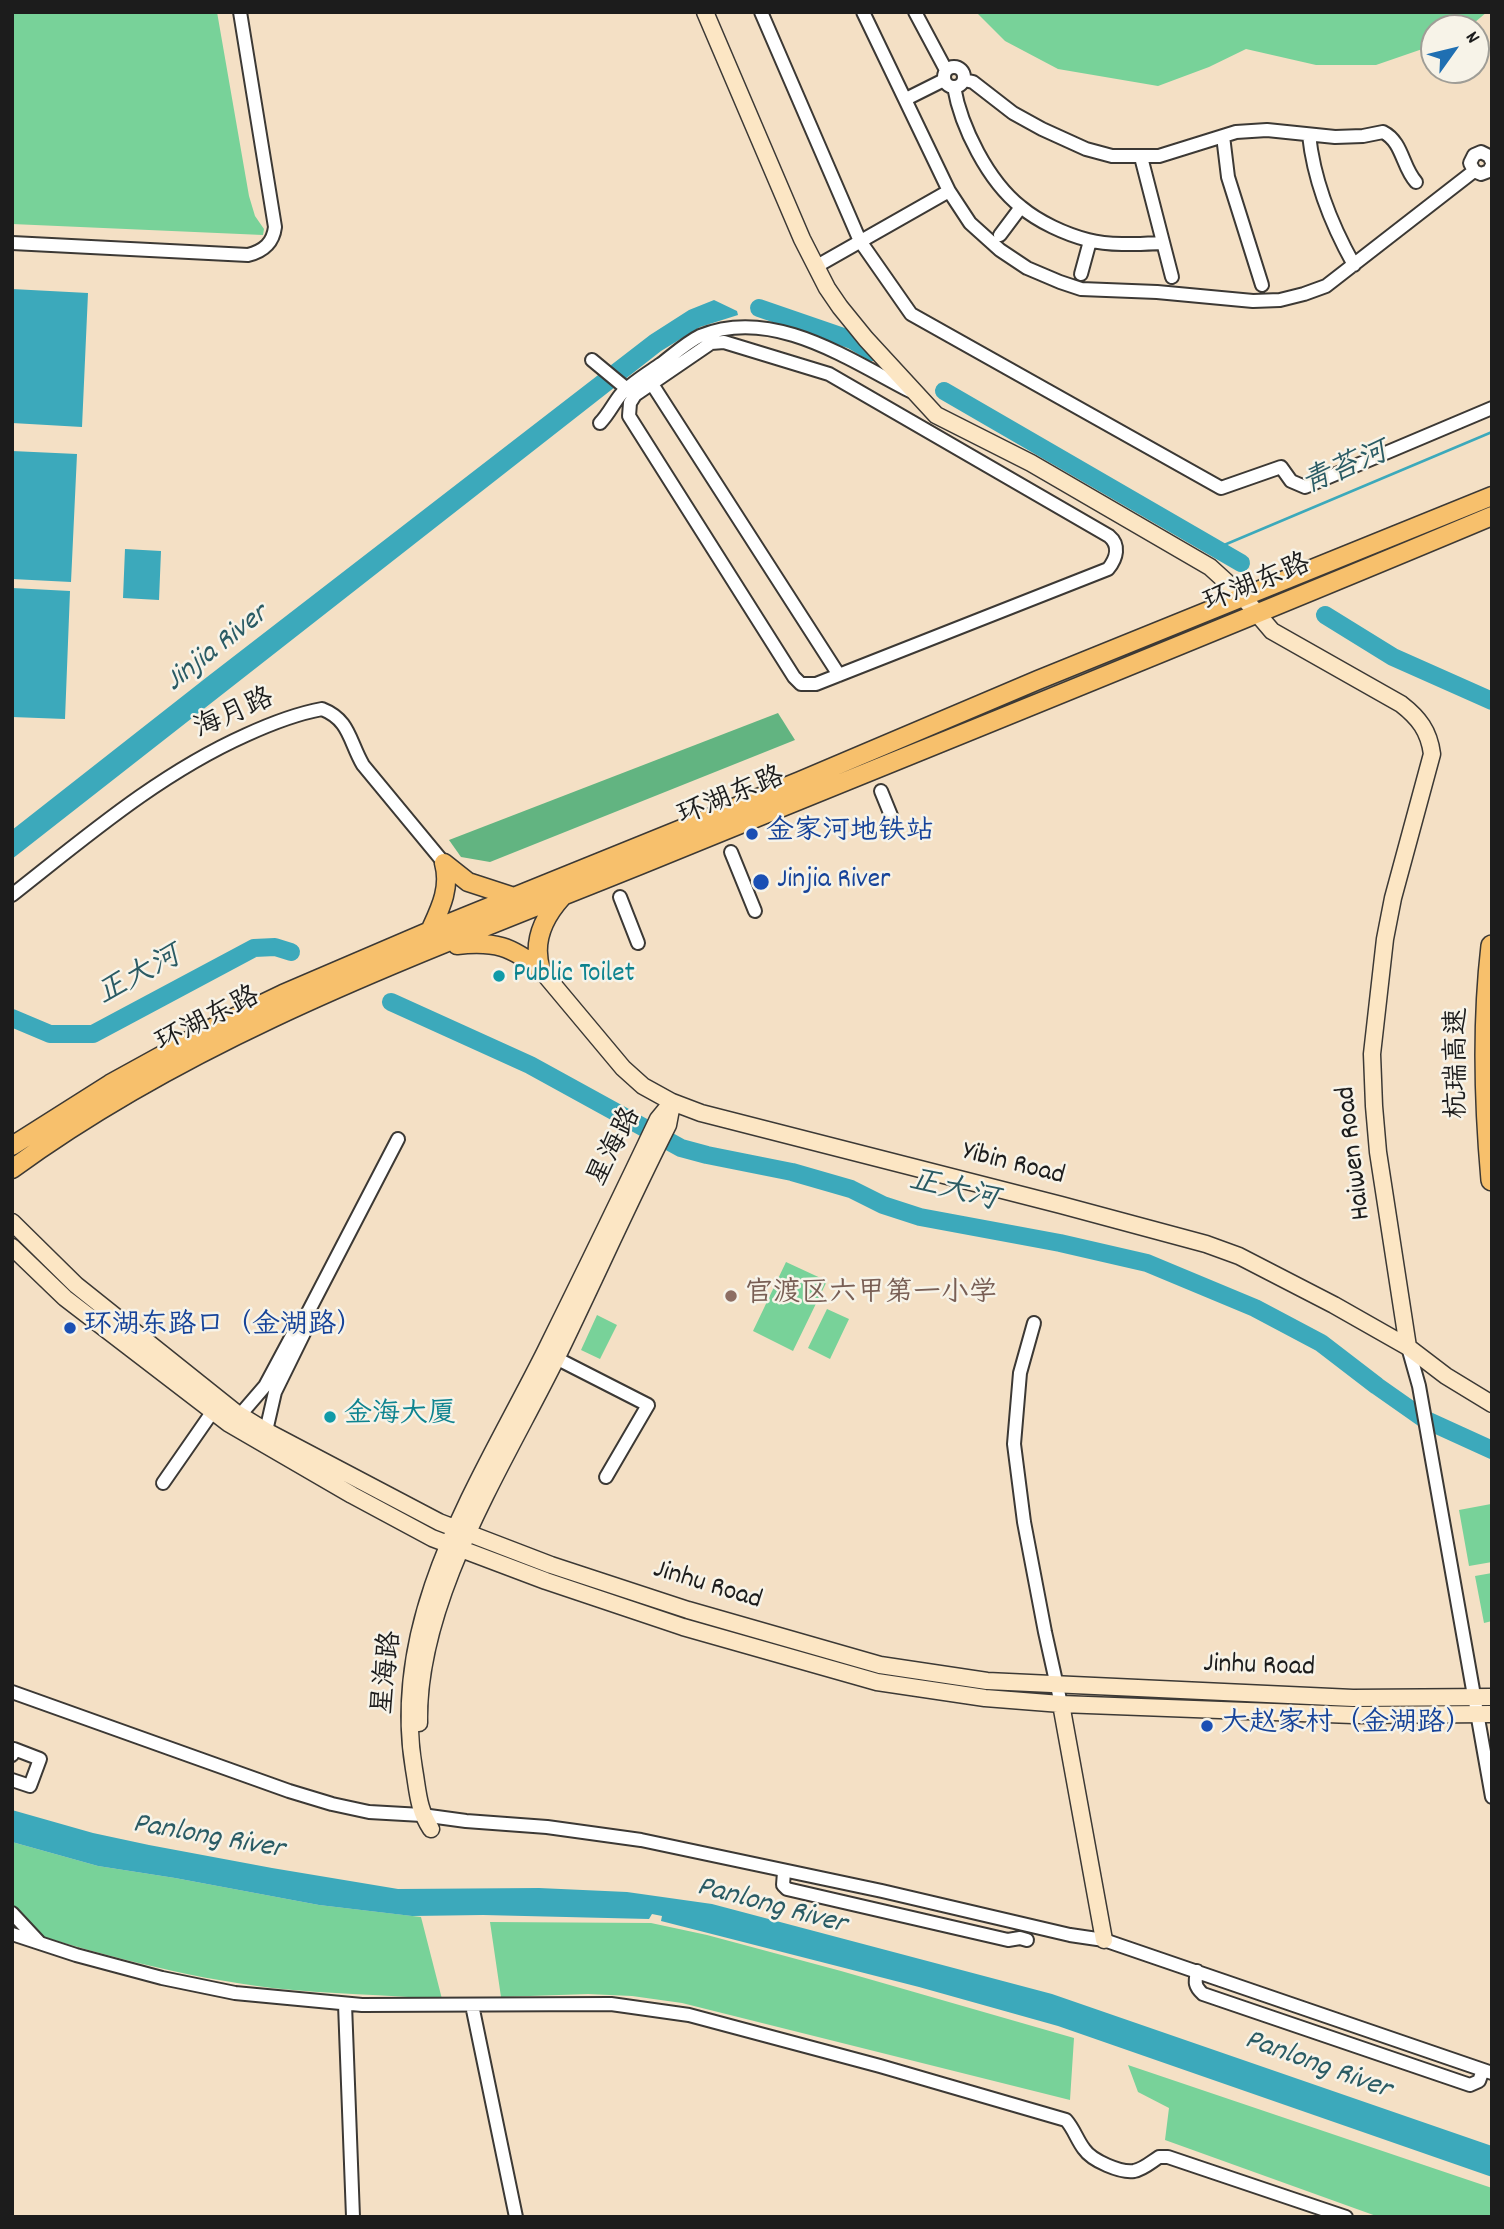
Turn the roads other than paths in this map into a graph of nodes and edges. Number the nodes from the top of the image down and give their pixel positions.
1 (240, 12) edge
2 (705, 12) edge
3 (761, 12) edge
4 (863, 12) edge
5 (915, 12) edge
6 (952, 79) junction
7 (906, 99) junction
8 (1308, 135) junction
9 (1223, 136) junction
10 (1142, 157) junction
11 (1488, 166) edge
12 (1416, 182) dead end
13 (949, 191) junction
14 (1021, 207) junction
15 (1000, 235) dead end
16 (860, 241) junction
17 (1090, 241) junction
18 (12, 243) edge
19 (1163, 243) junction
20 (1354, 265) junction
21 (817, 266) junction
22 (1081, 274) dead end
23 (1172, 277) dead end
24 (1262, 285) dead end
25 (597, 365) dead end
26 (652, 384) junction
27 (624, 386) junction
28 (916, 394) junction
29 (1492, 408) edge
30 (936, 415) junction
31 (600, 423) dead end
32 (928, 431) junction
33 (1031, 463) junction
34 (1019, 483) junction
35 (1492, 496) edge
36 (1492, 516) edge
37 (1243, 597) junction
38 (1257, 615) junction
39 (839, 675) junction
40 (881, 791) dead end
41 (892, 818) dead end
42 (731, 852) dead end
43 (444, 863) junction
44 (12, 895) edge
45 (563, 896) junction
46 (514, 897) junction
47 (620, 897) dead end
48 (755, 911) dead end
49 (435, 939) junction
50 (638, 943) dead end
51 (1492, 946) edge
52 (541, 970) junction
53 (672, 1102) junction
54 (398, 1139) dead end
55 (12, 1146) edge
56 (12, 1169) edge
57 (1492, 1180) edge
58 (12, 1222) edge
59 (12, 1247) edge
60 (304, 1320) junction
61 (1034, 1323) dead end
62 (1408, 1347) junction
63 (551, 1355) junction
64 (1492, 1404) edge
65 (213, 1411) junction
66 (240, 1415) junction
67 (266, 1431) junction
68 (606, 1477) dead end
69 (163, 1483) dead end
70 (461, 1531) junction
71 (456, 1547) junction
72 (1057, 1685) junction
73 (12, 1692) edge
74 (1474, 1697) junction
75 (1492, 1697) edge
76 (1061, 1704) junction
77 (1484, 1714) edge
78 (12, 1755) edge
79 (14, 1785) edge
80 (1492, 1797) edge
81 (427, 1815) junction
82 (784, 1872) junction
83 (12, 1913) edge
84 (12, 1934) edge
85 (1027, 1940) dead end
86 (1104, 1940) junction
87 (40, 1943) junction
88 (1197, 1971) junction
89 (345, 2004) junction
90 (472, 2005) junction
91 (1487, 2071) edge
92 (353, 2217) edge
93 (516, 2217) edge
94 (1346, 2217) edge

1 - 18 street
2 - 21 street, Haiwen Road
3 - 16 street
4 - 7 street
5 - 6 street
6 - 7 street
6 - 10 street
6 - 14 street
7 - 13 street
8 - 9 street
8 - 12 street
8 - 20 street
9 - 10 street
9 - 24 street
10 - 19 street
11 - 20 street
13 - 16 street
13 - 20 street
14 - 15 street
14 - 17 street
16 - 21 street
16 - 29 street
17 - 19 street
17 - 22 street
19 - 23 street
21 - 28 street, Haiwen Road
25 - 27 street
26 - 32 street
26 - 39 street
26 - 39 street
27 - 28 street
27 - 31 street
28 - 30 street, Haiwen Road
30 - 32 street
30 - 33 street, Haiwen Road
32 - 34 street
33 - 34 street
33 - 37 street, Haiwen Road
34 - 39 street
35 - 37 main road, 环湖东路
36 - 38 main road, 环湖东路
37 - 38 street, Haiwen Road
37 - 46 main road, 环湖东路
38 - 45 main road, 环湖东路
38 - 62 street, Haiwen Road
40 - 41 street
42 - 48 street
43 - 44 street, 海月路
43 - 46 main road
43 - 49 main road
45 - 49 main road, 环湖东路
45 - 52 main road
46 - 49 main road, 环湖东路
47 - 50 street
49 - 52 main road
49 - 55 main road, 环湖东路
49 - 56 main road, 环湖东路
51 - 57 highway, 杭瑞高速
52 - 53 street, Yibin Road
53 - 62 street, Yibin Road
53 - 63 street, 星海路
54 - 60 street
58 - 66 street, Jinhu Road
59 - 65 street, Jinhu Road
60 - 66 street
60 - 67 street
61 - 72 street
62 - 64 street, Yibin Road
62 - 74 street, Haiwen Road
63 - 68 street
63 - 70 street, 星海路
65 - 69 street
65 - 71 street, Jinhu Road
66 - 67 street, Jinhu Road
67 - 70 street, Jinhu Road
70 - 71 street, 星海路
70 - 72 street, Jinhu Road
71 - 76 street, Jinhu Road
71 - 81 street, 星海路
72 - 74 street, Jinhu Road
72 - 76 street
73 - 81 street
74 - 75 street, Jinhu Road
74 - 77 street, Haiwen Road
76 - 77 street, Jinhu Road
76 - 86 street
77 - 80 street, Haiwen Road
78 - 79 street
81 - 82 street
82 - 85 street
82 - 86 street
83 - 87 street
84 - 87 street
86 - 88 street
87 - 89 street
88 - 91 street
88 - 91 street
89 - 90 street
89 - 92 street
90 - 93 street
90 - 94 street

